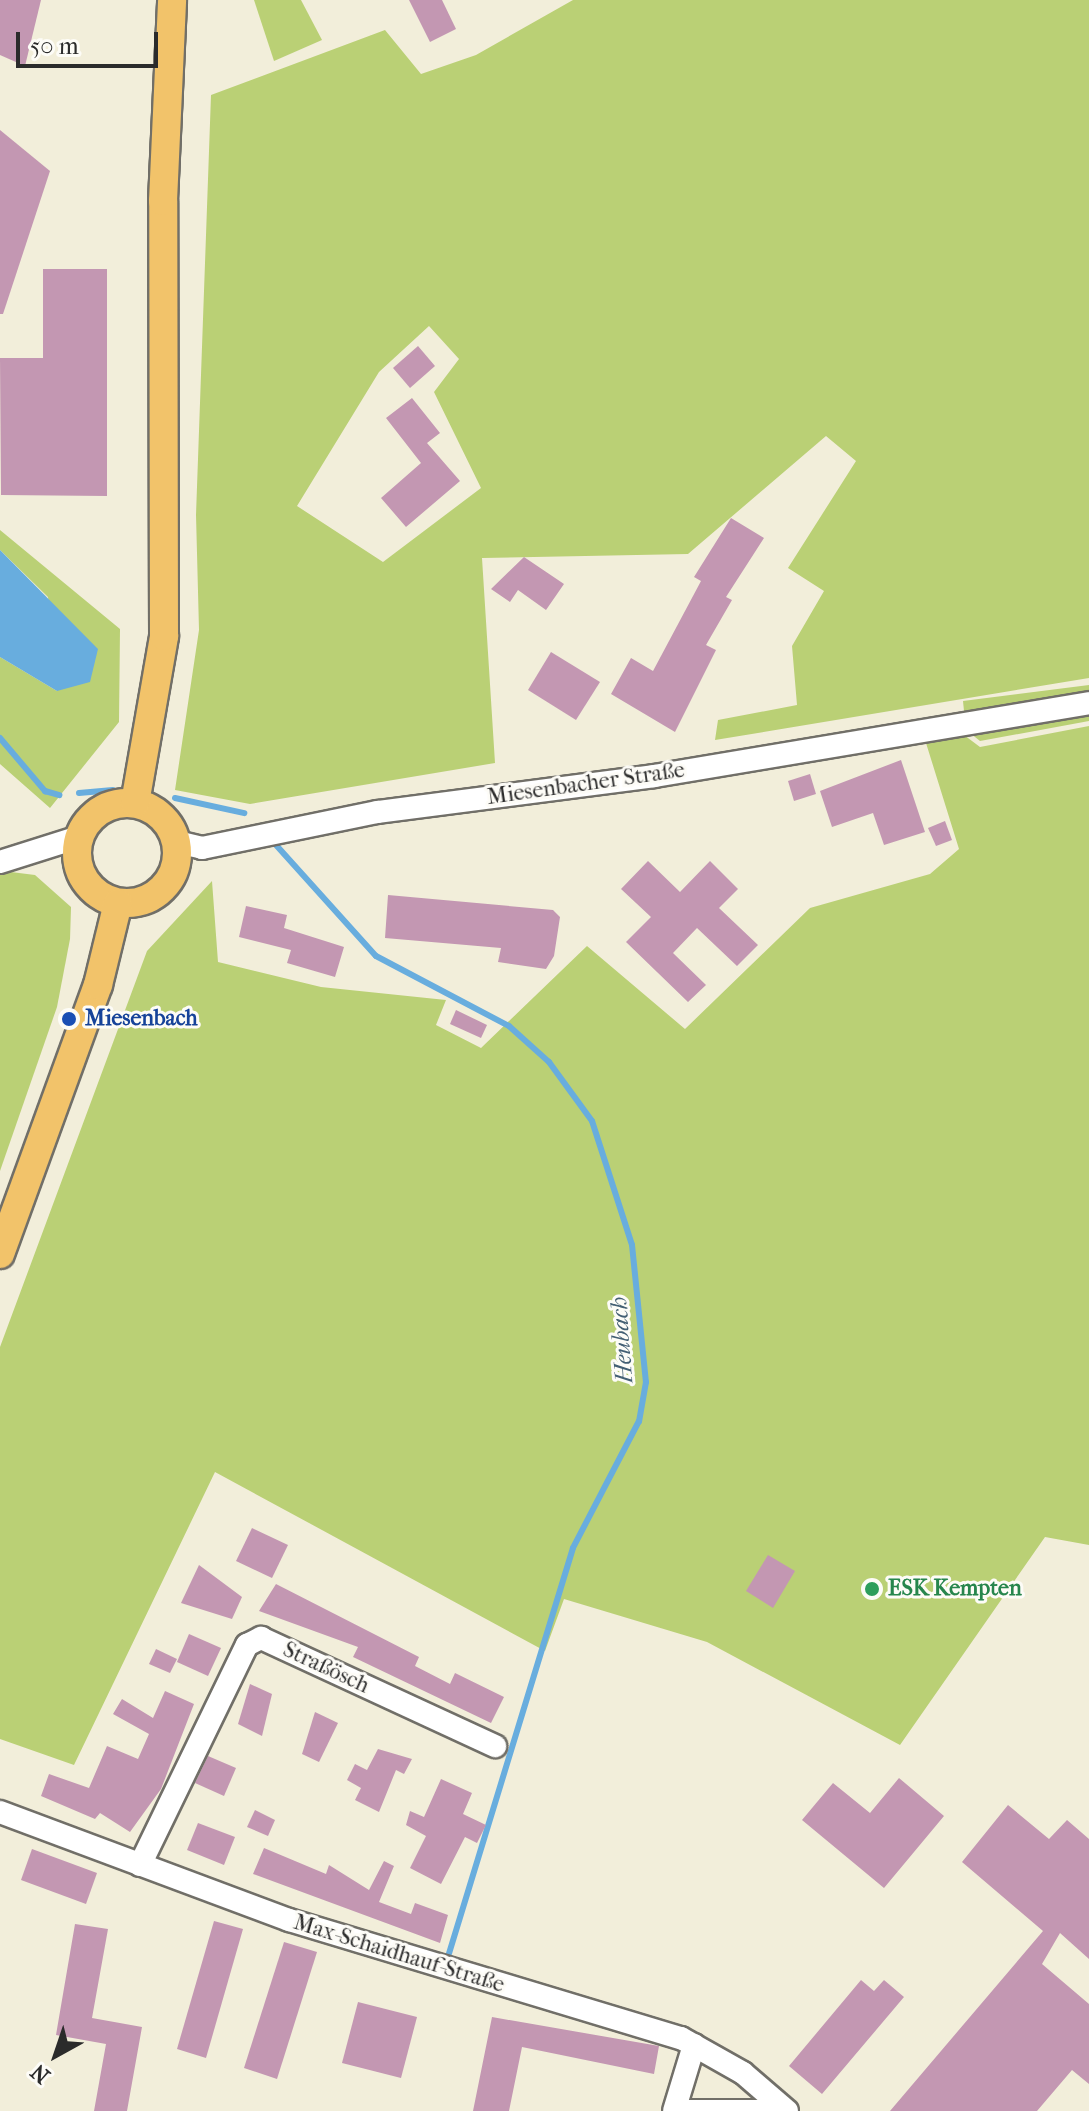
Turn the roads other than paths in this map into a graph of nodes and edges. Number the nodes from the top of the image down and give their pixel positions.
1 (172, 0) edge
2 (1089, 703) edge
3 (135, 803) junction
4 (79, 837) junction
5 (177, 842) junction
6 (0, 862) edge
7 (118, 903) junction
8 (0, 1254) edge
9 (495, 1746) dead end
10 (0, 1812) edge
11 (140, 1865) junction
12 (694, 2045) junction
13 (674, 2111) edge
14 (686, 2111) edge
15 (764, 2111) edge
16 (787, 2111) edge

1 - 3 main road
2 - 5 street, Miesenbacher Straße
3 - 4 main road
3 - 5 main road
4 - 6 street
4 - 7 main road
5 - 7 main road
7 - 8 main road
9 - 11 street, Straßösch
10 - 11 street, Max-Schaidhauf-Straße
11 - 12 street, Max-Schaidhauf-Straße
12 - 13 street
12 - 16 street, Max-Schaidhauf-Straße
14 - 15 street

